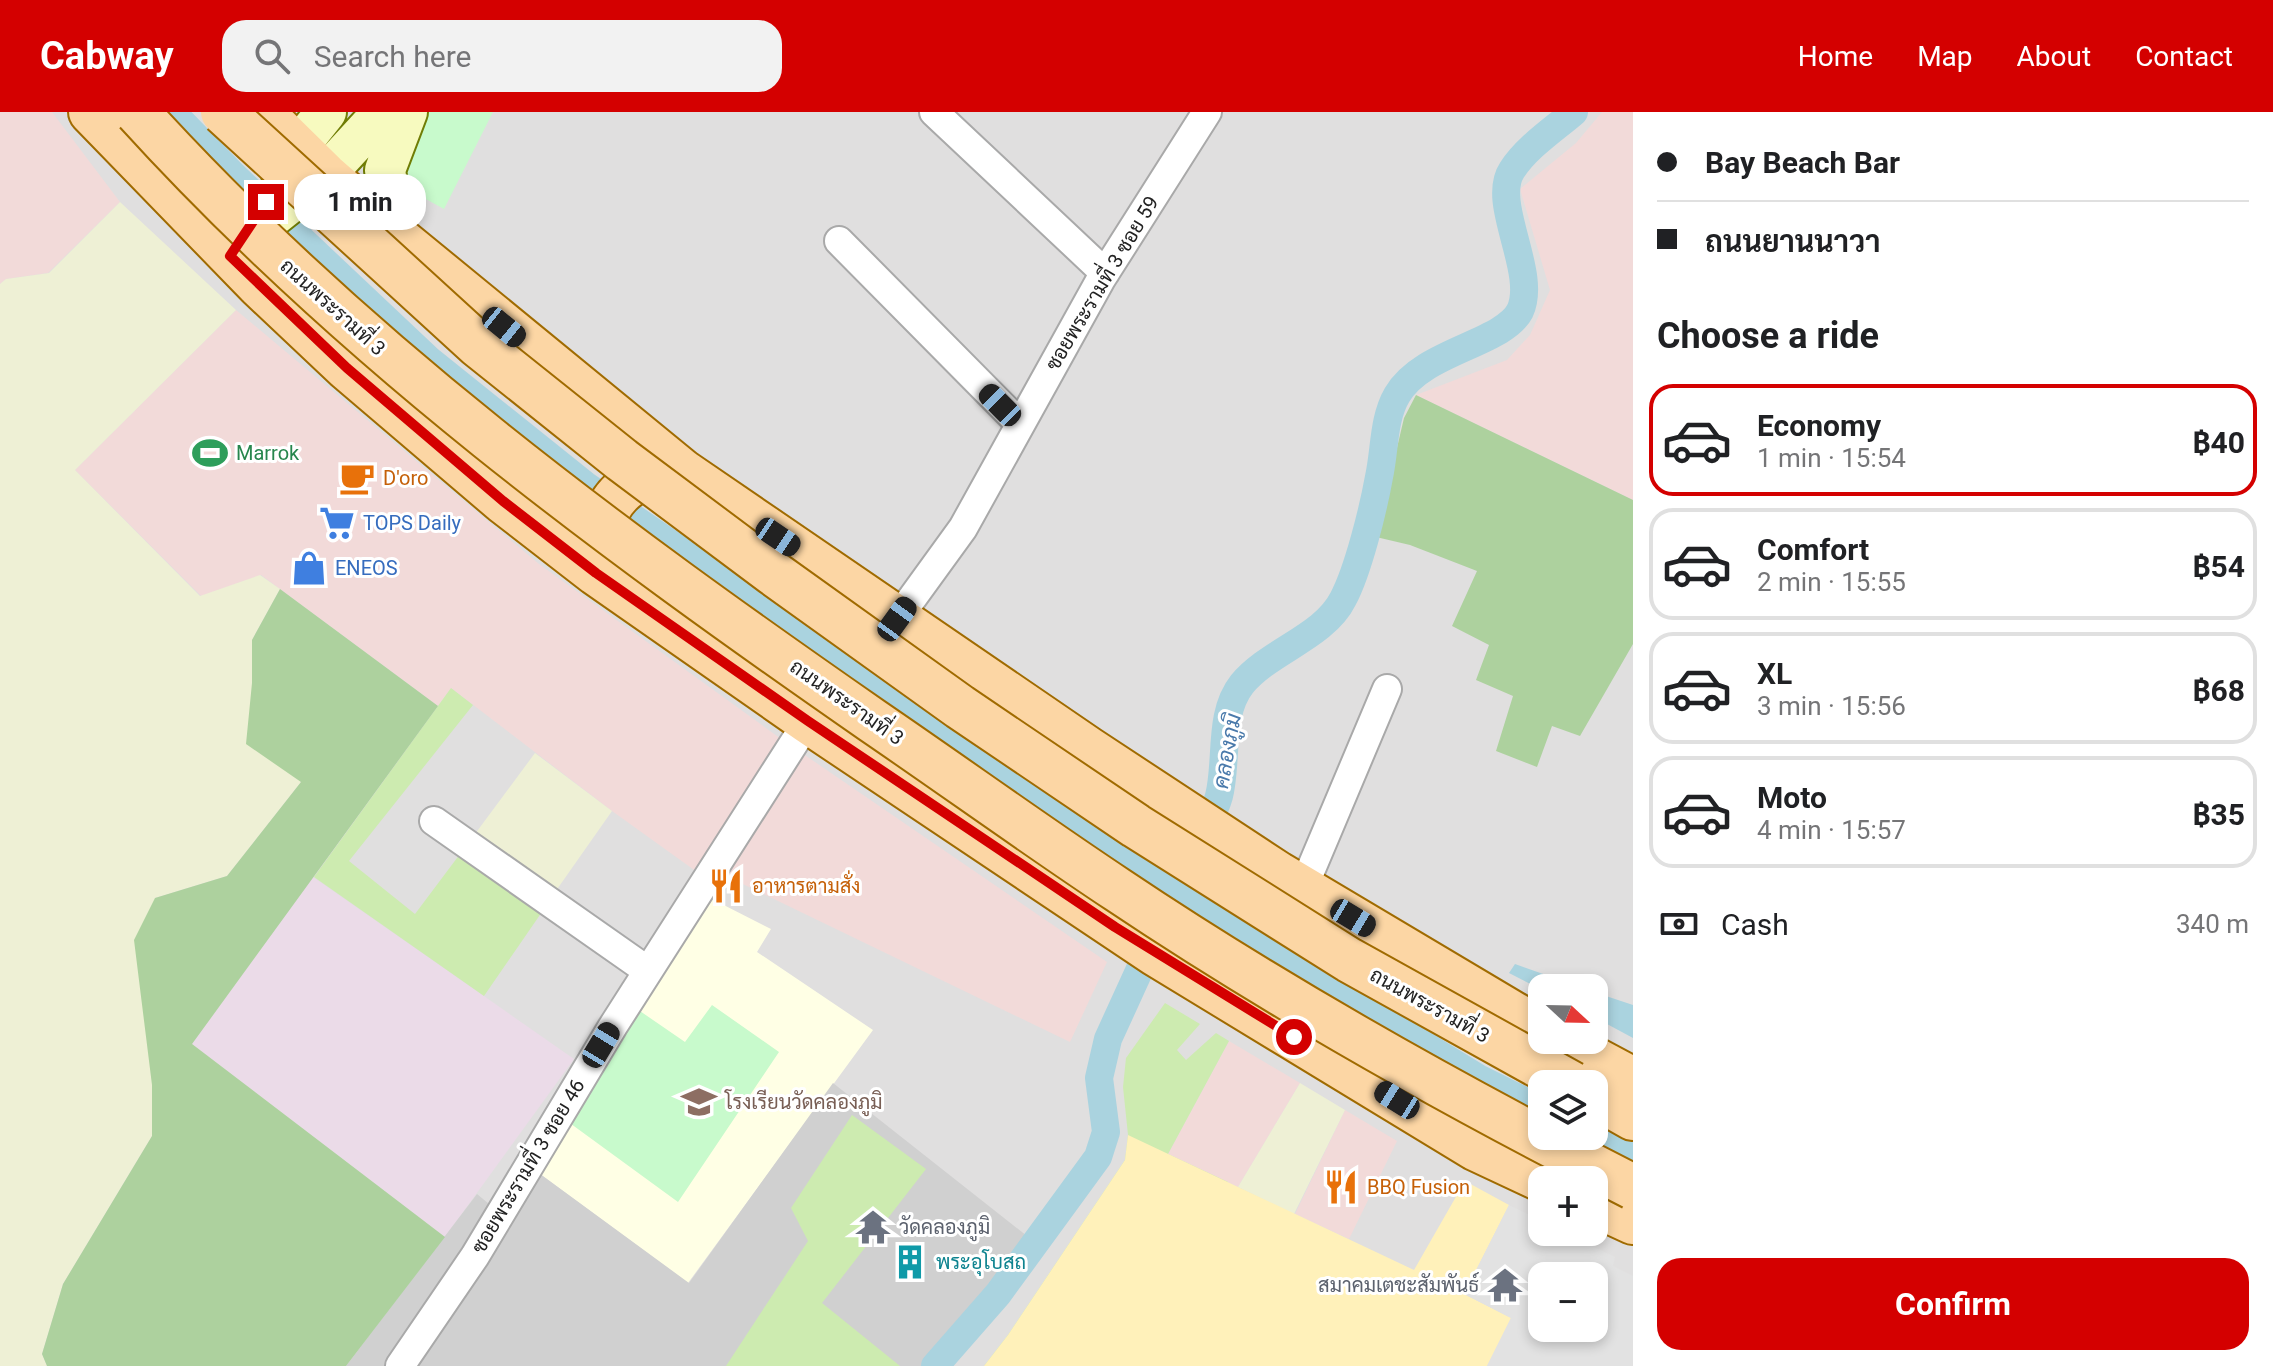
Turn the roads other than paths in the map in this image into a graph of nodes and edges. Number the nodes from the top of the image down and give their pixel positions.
1 (91, 112) edge
2 (137, 112) edge
3 (223, 112) edge
4 (261, 112) edge
5 (326, 112) edge
6 (383, 112) edge
7 (407, 112) edge
8 (934, 112) edge
9 (1207, 112) edge
10 (300, 175) junction
11 (247, 236) junction
12 (395, 236) junction
13 (839, 241) dead end
14 (1105, 273) junction
15 (1020, 424) junction
16 (683, 472) junction
17 (596, 573) junction
18 (897, 619) junction
19 (1387, 689) dead end
20 (808, 721) junction
21 (434, 821) dead end
22 (1303, 888) junction
23 (648, 971) junction
24 (1528, 1023) edge
25 (1584, 1054) edge
26 (1547, 1070) edge
27 (1633, 1080) edge
28 (1608, 1104) edge
29 (1633, 1118) edge
30 (1528, 1173) edge
31 (1633, 1187) edge
32 (1608, 1210) edge
33 (1633, 1222) edge
34 (400, 1366) edge

1 - 11 main road, ถนนพระรามที่ 3
2 - 31 main road, ถนนพระรามที่ 3, bridge
3 - 26 main road, ถนนพระรามที่ 3, bridge
4 - 10 main road, ถนนพระรามที่ 3
5 - 10 main road
6 - 10 main road
7 - 12 main road
8 - 14 street
9 - 14 street, ซอยพระรามที่ 3 ซอย 59
10 - 11 main road
10 - 12 main road, ถนนพระรามที่ 3
11 - 17 main road, ถนนพระรามที่ 3
12 - 16 main road, ถนนพระรามที่ 3
13 - 15 street
14 - 15 street, ซอยพระรามที่ 3 ซอย 59
15 - 18 street, ซอยพระรามที่ 3 ซอย 59
16 - 17 main road
16 - 18 main road, ถนนพระรามที่ 3
17 - 20 main road, ถนนพระรามที่ 3
18 - 22 main road, ถนนพระรามที่ 3
19 - 22 street
20 - 23 street, ซอยพระรามที่ 3 ซอย 46
20 - 30 main road, ถนนพระรามที่ 3
21 - 23 street
22 - 24 main road, ถนนพระรามที่ 3
23 - 34 street, ซอยพระรามที่ 3 ซอย 46
25 - 27 main road
28 - 29 main road
32 - 33 main road

